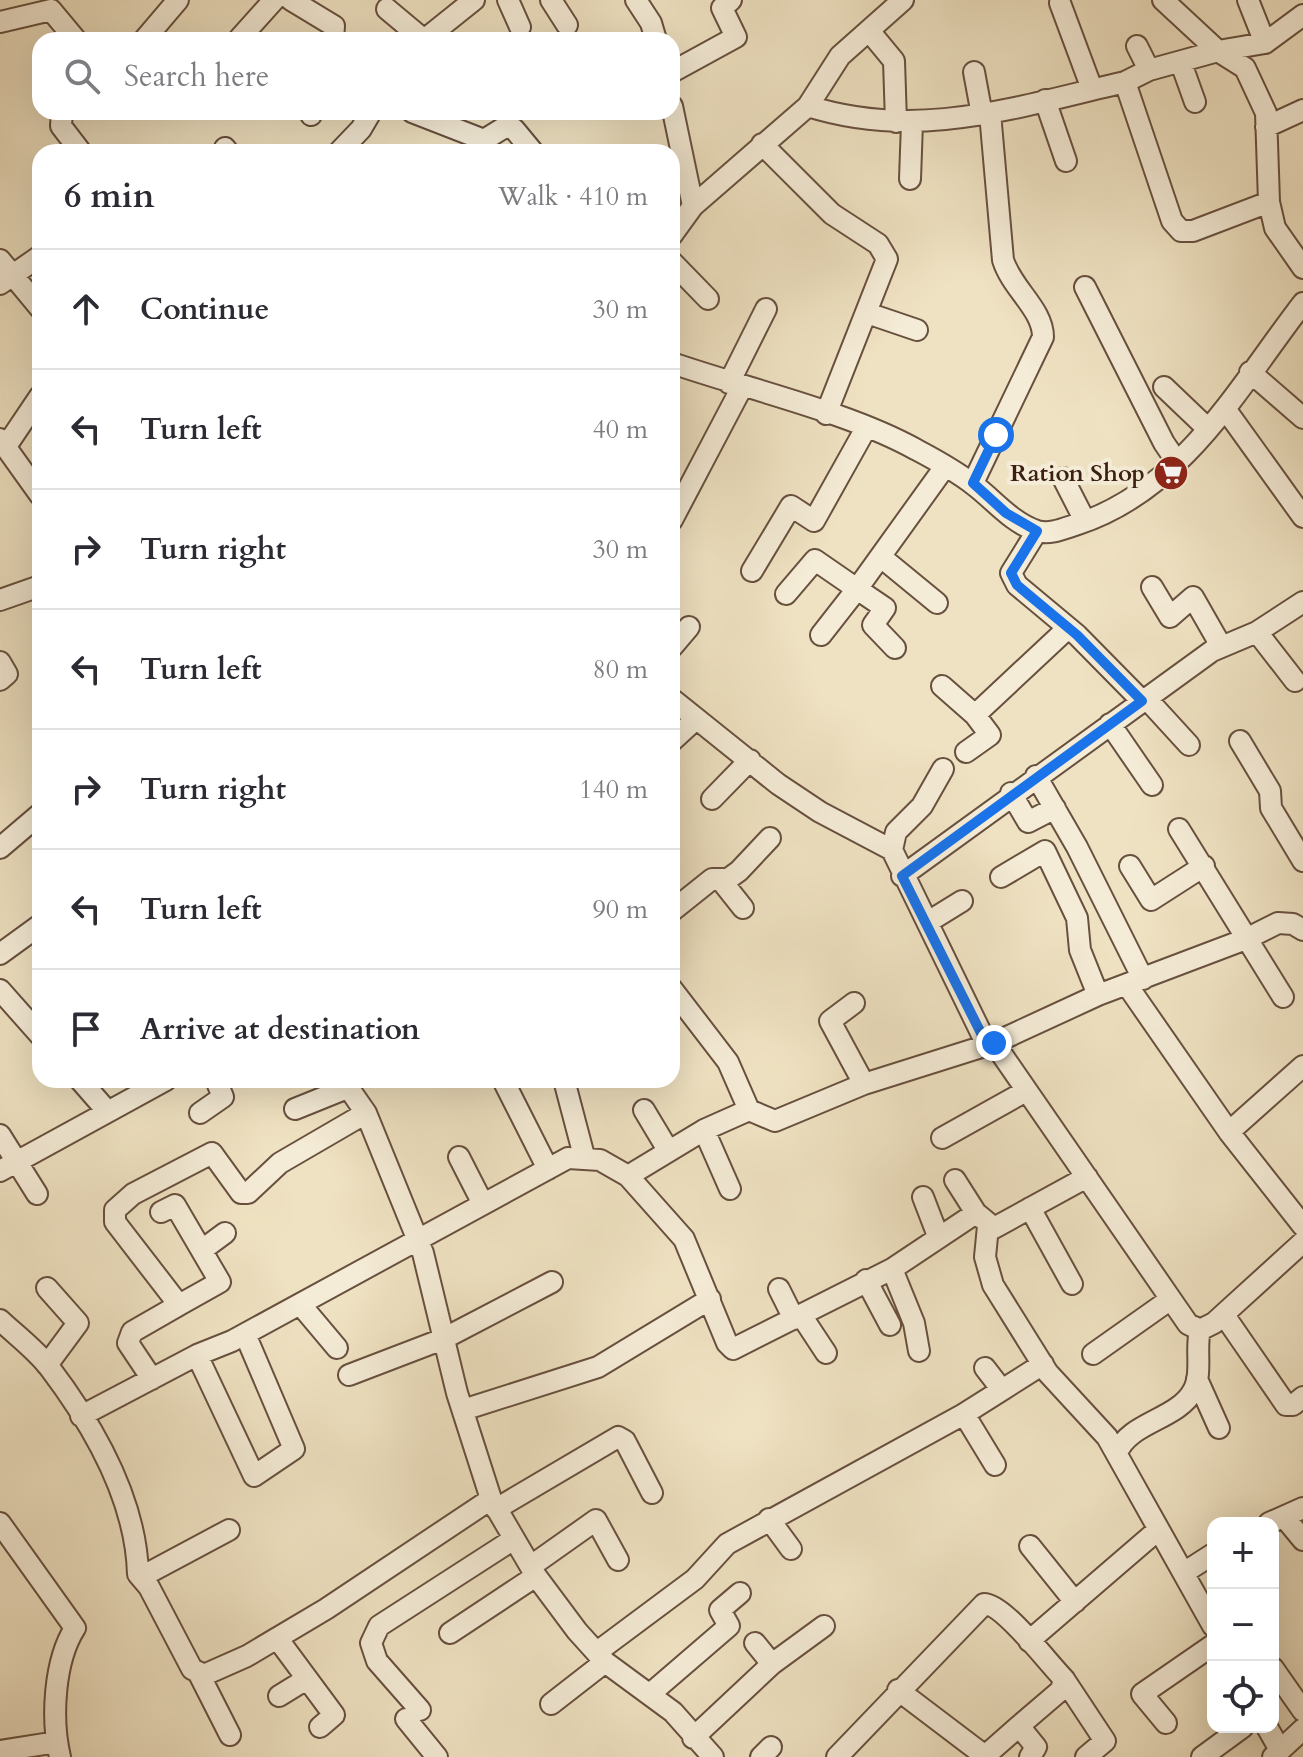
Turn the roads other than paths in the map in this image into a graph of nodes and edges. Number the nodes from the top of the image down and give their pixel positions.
1 (178, 0) edge
2 (274, 0) edge
3 (508, 0) edge
4 (551, 0) edge
5 (636, 0) edge
6 (731, 0) edge
7 (903, 0) edge
8 (1163, 0) edge
9 (1248, 0) edge
10 (462, 3) edge
11 (1060, 3) dead end
12 (305, 4) edge
13 (49, 5) edge
14 (387, 9) dead end
15 (1303, 15) edge
16 (0, 22) edge
17 (567, 25) dead end
18 (520, 27) dead end
19 (70, 32) edge
20 (151, 32) edge
21 (245, 32) edge
22 (334, 32) edge
23 (414, 32) edge
24 (432, 32) edge
25 (654, 32) edge
26 (870, 32) junction
27 (1265, 43) junction
28 (1137, 46) dead end
29 (1218, 51) junction
30 (1181, 63) junction
31 (680, 68) edge
32 (1149, 70) junction
33 (974, 72) dead end
34 (1125, 82) junction
35 (1092, 89) junction
36 (1045, 100) junction
37 (1195, 102) dead end
38 (808, 106) junction
39 (1303, 110) edge
40 (986, 114) junction
41 (61, 120) edge
42 (366, 120) edge
43 (430, 120) edge
44 (675, 120) edge
45 (904, 123) junction
46 (1266, 127) junction
47 (75, 144) edge
48 (347, 144) edge
49 (484, 144) edge
50 (490, 144) edge
51 (526, 144) edge
52 (680, 144) edge
53 (680, 144) edge
54 (762, 144) junction
55 (1066, 161) dead end
56 (910, 179) dead end
57 (1269, 202) junction
58 (693, 206) junction
59 (680, 224) edge
60 (32, 260) edge
61 (1303, 268) edge
62 (680, 270) edge
63 (4, 273) edge
64 (1085, 287) dead end
65 (708, 299) dead end
66 (32, 300) edge
67 (1303, 303) edge
68 (766, 309) dead end
69 (867, 313) junction
70 (917, 330) dead end
71 (680, 366) edge
72 (1250, 372) junction
73 (735, 385) junction
74 (1164, 387) dead end
75 (32, 406) edge
76 (1226, 410) junction
77 (826, 414) junction
78 (1303, 418) edge
79 (866, 428) junction
80 (1208, 429) junction
81 (3, 442) edge
82 (1177, 462) junction
83 (944, 468) junction
84 (1063, 478) dead end
85 (973, 483) junction
86 (32, 484) edge
87 (1295, 486) edge
88 (680, 503) edge
89 (1303, 517) edge
90 (1085, 521) junction
91 (1037, 531) junction
92 (881, 557) junction
93 (752, 571) dead end
94 (1152, 587) dead end
95 (32, 588) edge
96 (857, 589) junction
97 (786, 594) dead end
98 (0, 598) edge
99 (1303, 602) edge
100 (937, 603) dead end
101 (689, 627) dead end
102 (1068, 628) junction
103 (1257, 632) junction
104 (821, 635) dead end
105 (680, 638) edge
106 (1221, 646) junction
107 (895, 648) dead end
108 (0, 662) edge
109 (0, 680) edge
110 (1295, 681) dead end
111 (942, 686) dead end
112 (1144, 700) junction
113 (680, 706) edge
114 (975, 715) junction
115 (696, 719) junction
116 (1110, 724) junction
117 (680, 734) edge
118 (1240, 741) dead end
119 (1189, 745) dead end
120 (966, 752) dead end
121 (750, 760) junction
122 (943, 769) dead end
123 (1036, 776) junction
124 (1152, 785) dead end
125 (1011, 793) junction
126 (712, 799) dead end
127 (1055, 808) junction
128 (32, 821) edge
129 (1179, 829) dead end
130 (770, 838) dead end
131 (0, 848) edge
132 (892, 850) junction
133 (1303, 861) edge
134 (1130, 866) dead end
135 (1204, 866) junction
136 (902, 876) junction
137 (1001, 877) dead end
138 (720, 879) junction
139 (962, 901) dead end
140 (680, 905) edge
141 (743, 908) dead end
142 (928, 922) junction
143 (1303, 930) edge
144 (32, 931) edge
145 (1246, 939) junction
146 (0, 954) edge
147 (1135, 982) junction
148 (0, 990) edge
149 (1098, 995) junction
150 (1283, 997) dead end
151 (680, 999) edge
152 (854, 1003) dead end
153 (32, 1026) edge
154 (990, 1044) junction
155 (1303, 1066) edge
156 (864, 1084) junction
157 (87, 1088) edge
158 (152, 1088) edge
159 (219, 1088) edge
160 (335, 1088) edge
161 (348, 1088) edge
162 (507, 1088) edge
163 (566, 1088) edge
164 (1026, 1091) junction
165 (295, 1109) dead end
166 (644, 1110) dead end
167 (749, 1110) junction
168 (108, 1112) junction
169 (200, 1113) dead end
170 (366, 1113) junction
171 (704, 1130) junction
172 (1229, 1132) junction
173 (0, 1135) edge
174 (942, 1138) dead end
175 (668, 1150) junction
176 (584, 1156) junction
177 (459, 1157) dead end
178 (9, 1167) edge
179 (548, 1169) junction
180 (628, 1176) junction
181 (1087, 1177) junction
182 (955, 1180) dead end
183 (730, 1189) dead end
184 (37, 1194) dead end
185 (923, 1197) dead end
186 (483, 1204) junction
187 (1030, 1208) junction
188 (161, 1212) dead end
189 (982, 1219) junction
190 (1303, 1226) edge
191 (225, 1233) dead end
192 (938, 1236) junction
193 (418, 1239) junction
194 (1301, 1248) edge
195 (202, 1250) junction
196 (892, 1269) junction
197 (866, 1280) junction
198 (552, 1282) dead end
199 (1072, 1284) dead end
200 (47, 1288) dead end
201 (779, 1289) dead end
202 (710, 1299) junction
203 (1168, 1301) junction
204 (300, 1304) junction
205 (179, 1305) junction
206 (1224, 1315) junction
207 (798, 1317) junction
208 (0, 1320) edge
209 (890, 1325) dead end
210 (1200, 1330) junction
211 (245, 1334) junction
212 (443, 1339) junction
213 (337, 1348) dead end
214 (919, 1351) dead end
215 (826, 1353) dead end
216 (1093, 1354) dead end
217 (197, 1355) junction
218 (1043, 1364) junction
219 (47, 1365) junction
220 (985, 1368) dead end
221 (349, 1375) dead end
222 (152, 1379) junction
223 (1197, 1379) junction
224 (1002, 1390) junction
225 (1303, 1397) edge
226 (463, 1410) junction
227 (964, 1414) junction
228 (81, 1416) junction
229 (1219, 1428) dead end
230 (1117, 1453) junction
231 (995, 1465) dead end
232 (652, 1493) dead end
233 (494, 1504) junction
234 (1303, 1508) edge
235 (769, 1519) junction
236 (1279, 1519) edge
237 (1279, 1522) edge
238 (229, 1530) dead end
239 (1158, 1530) junction
240 (4, 1537) edge
241 (514, 1539) junction
242 (1303, 1540) edge
243 (1030, 1546) dead end
244 (791, 1549) dead end
245 (1207, 1558) edge
246 (618, 1560) dead end
247 (533, 1571) junction
248 (1185, 1572) junction
249 (141, 1577) junction
250 (740, 1593) dead end
251 (1075, 1602) junction
252 (1207, 1614) edge
253 (824, 1626) dead end
254 (450, 1633) dead end
255 (277, 1638) junction
256 (1029, 1641) junction
257 (755, 1643) dead end
258 (1207, 1649) edge
259 (601, 1657) junction
260 (772, 1664) junction
261 (198, 1672) junction
262 (1279, 1677) edge
263 (1064, 1679) junction
264 (305, 1680) junction
265 (898, 1690) junction
266 (650, 1694) junction
267 (279, 1696) dead end
268 (551, 1704) dead end
269 (1303, 1711) edge
270 (1166, 1723) dead end
271 (1019, 1726) junction
272 (320, 1727) dead end
273 (1303, 1729) edge
274 (1235, 1733) edge
275 (1269, 1733) edge
276 (230, 1735) dead end
277 (693, 1738) junction
278 (58, 1750) edge
279 (0, 1751) edge
280 (1277, 1753) edge
281 (437, 1757) edge
282 (713, 1757) edge
283 (837, 1757) edge
284 (1030, 1757) edge
285 (1086, 1757) edge
286 (1202, 1757) edge

1 - 20 street
2 - 21 street
3 - 18 street
4 - 17 street
5 - 25 street
6 - 31 street
7 - 26 street
8 - 29 street
9 - 27 street
10 - 24 street
11 - 35 street
12 - 22 street
13 - 16 street
13 - 19 street
14 - 23 street
15 - 27 street
26 - 38 street
26 - 45 street
27 - 29 street
28 - 32 street
29 - 30 street
29 - 46 street
30 - 32 street
30 - 37 street
32 - 34 street
33 - 40 street
34 - 35 street
34 - 57 street
35 - 36 street
36 - 40 street
36 - 55 street
38 - 45 street
38 - 54 street
39 - 46 street
40 - 45 street
40 - 85 street
41 - 47 street
42 - 48 street
43 - 49 street
44 - 53 street
45 - 56 street
46 - 57 street
50 - 51 street
52 - 58 street
54 - 58 street
54 - 69 street
57 - 61 street
58 - 59 street
60 - 63 street
62 - 65 street
63 - 66 street
64 - 82 street
67 - 72 street
68 - 73 street
69 - 70 street
69 - 77 street
71 - 73 street
72 - 76 street
72 - 78 street
73 - 77 street
73 - 88 street
74 - 80 street
75 - 81 street
76 - 80 street
76 - 87 street
77 - 79 street
79 - 83 street
79 - 93 street
80 - 82 street
81 - 86 street
82 - 90 street
83 - 85 street
83 - 92 street
84 - 90 street
85 - 91 street
87 - 89 street
90 - 91 street
91 - 102 street
92 - 96 street
92 - 100 street
94 - 106 street
95 - 98 street
96 - 97 street
96 - 104 street
96 - 107 street
99 - 103 street
101 - 105 street
102 - 112 street
102 - 114 street
103 - 106 street
103 - 110 street
106 - 112 street
108 - 109 street
111 - 114 street
112 - 116 street
112 - 119 street
113 - 115 street
114 - 120 street
115 - 117 street
115 - 121 street
116 - 123 street
116 - 124 street
118 - 133 street
121 - 126 street
121 - 132 street
122 - 132 street
123 - 125 street
123 - 127 street
125 - 127 street
125 - 136 street
127 - 147 street
128 - 131 street
129 - 135 street
130 - 138 street
132 - 136 street
134 - 135 street
135 - 145 street
136 - 142 street
137 - 149 street
138 - 140 street
138 - 141 street
139 - 142 street
142 - 154 street
143 - 145 street
144 - 146 street
145 - 147 street
145 - 150 street
147 - 149 street
147 - 172 street
148 - 153 street
149 - 154 street
151 - 167 street
152 - 156 street
154 - 156 street
154 - 164 street
155 - 172 street
156 - 167 street
157 - 168 street
158 - 168 street
159 - 169 street
160 - 165 street
161 - 170 street
162 - 179 street
163 - 176 street
164 - 174 street
164 - 181 street
166 - 175 street
167 - 171 street
168 - 178 street
170 - 193 street
170 - 205 street
171 - 175 street
171 - 183 street
172 - 190 street
173 - 178 street
175 - 180 street
176 - 179 street
176 - 180 street
177 - 186 street
178 - 184 street
179 - 186 street
180 - 202 street
181 - 187 street
181 - 203 street
182 - 189 street
185 - 192 street
186 - 193 street
187 - 189 street
187 - 199 street
188 - 195 street
189 - 192 street
189 - 218 street
191 - 195 street
192 - 196 street
193 - 204 street
193 - 212 street
194 - 206 street
195 - 205 street
196 - 197 street
196 - 214 street
197 - 207 street
197 - 209 street
198 - 212 street
200 - 219 street
201 - 207 street
202 - 207 street
202 - 226 street
203 - 210 street
203 - 216 street
204 - 211 street
204 - 213 street
205 - 222 street
206 - 210 street
206 - 225 street
207 - 215 street
208 - 219 street
210 - 223 street
211 - 217 street
211 - 217 street
212 - 221 street
212 - 226 street
217 - 222 street
218 - 224 street
218 - 230 street
219 - 228 street
220 - 224 street
222 - 228 street
223 - 229 street
223 - 230 street
224 - 227 street
226 - 233 street
227 - 231 street
227 - 235 street
228 - 249 street
230 - 239 street
232 - 233 street
233 - 241 street
233 - 255 street
234 - 236 street
235 - 244 street
235 - 259 street
237 - 242 street
238 - 249 street
239 - 248 street
239 - 251 street
240 - 278 street
241 - 247 street
241 - 281 street
243 - 251 street
245 - 248 street
246 - 247 street
247 - 254 street
247 - 259 street
248 - 252 street
249 - 261 street
250 - 266 street
251 - 256 street
253 - 260 street
255 - 261 street
255 - 264 street
256 - 263 street
256 - 265 street
257 - 260 street
258 - 270 street
259 - 266 street
259 - 268 street
260 - 277 street
261 - 276 street
262 - 269 street
263 - 271 street
263 - 285 street
264 - 267 street
264 - 272 street
265 - 271 street
265 - 283 street
266 - 277 street
271 - 284 street
273 - 280 street
274 - 286 street
275 - 280 street
277 - 282 street
278 - 279 street

